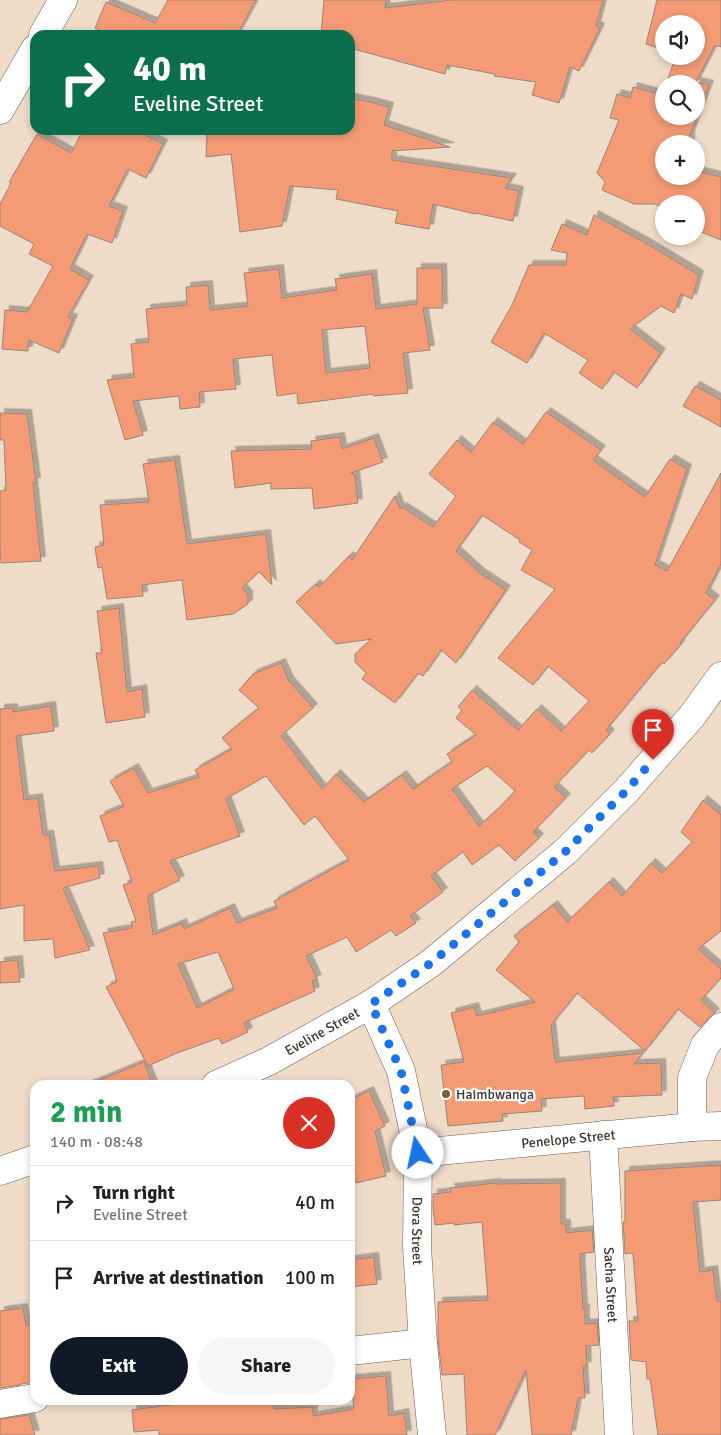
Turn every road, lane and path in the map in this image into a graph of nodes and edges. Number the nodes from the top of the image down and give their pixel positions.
1 (63, 0) edge
2 (46, 30) edge
3 (30, 58) edge
4 (0, 110) edge
5 (721, 676) edge
6 (371, 1004) junction
7 (721, 1027) edge
8 (227, 1080) edge
9 (721, 1126) edge
10 (692, 1127) junction
11 (603, 1135) junction
12 (418, 1153) junction
13 (30, 1161) edge
14 (0, 1171) edge
15 (422, 1342) junction
16 (355, 1350) edge
17 (30, 1399) edge
18 (0, 1404) edge
19 (432, 1435) edge
20 (619, 1435) edge

1 - 2 street
3 - 4 street
5 - 6 street, Eveline Street
6 - 8 street, Eveline Street
6 - 12 street, Dora Street
7 - 10 street
9 - 10 street, Penelope Street
10 - 11 street, Penelope Street
11 - 12 street, Penelope Street
11 - 20 street, Sacha Street
12 - 15 street, Dora Street
13 - 14 street
15 - 16 street
15 - 19 street, Dora Street
17 - 18 street

